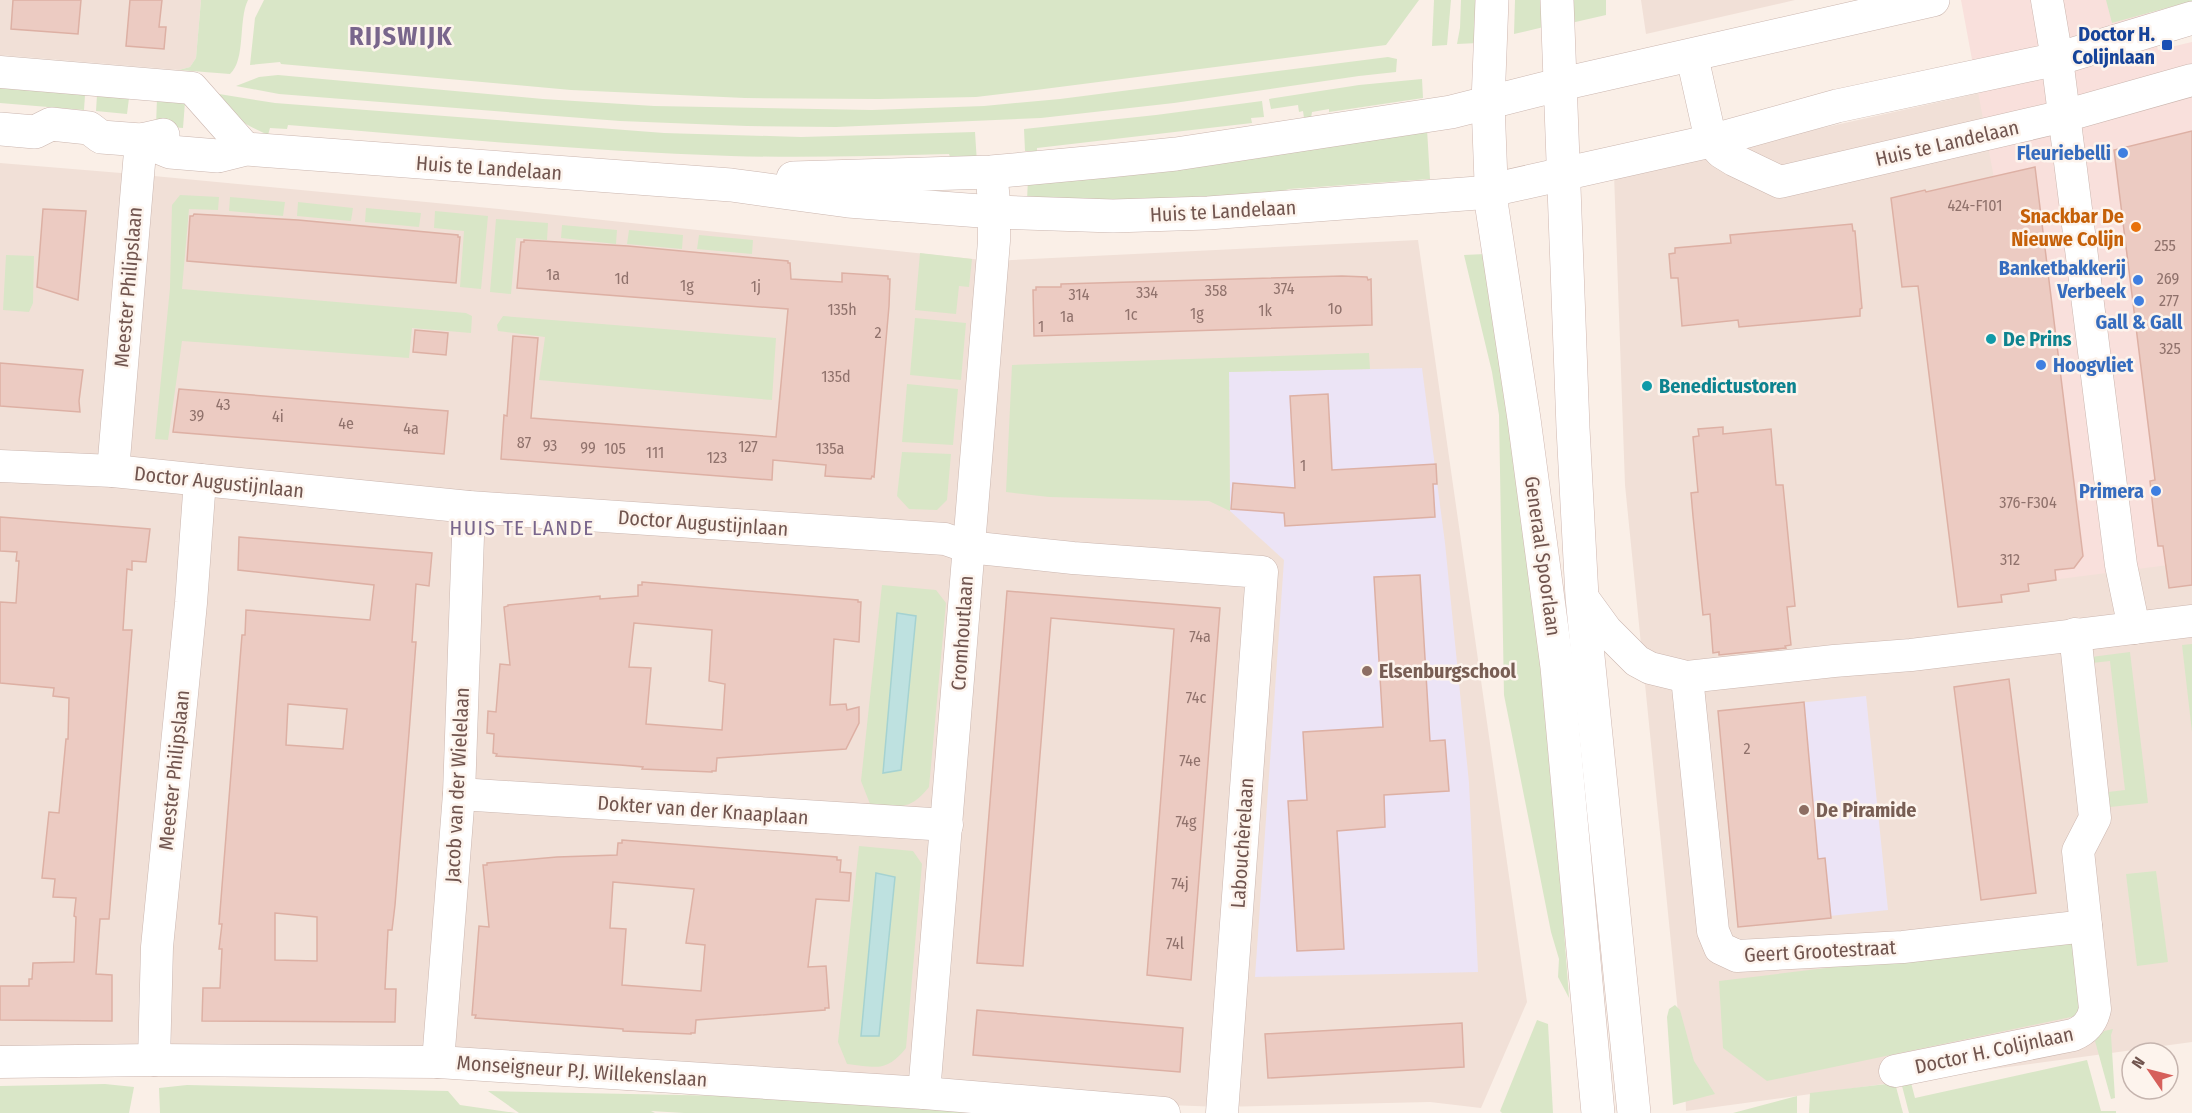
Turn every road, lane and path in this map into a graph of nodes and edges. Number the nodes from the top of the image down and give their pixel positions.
1 (1492, 0) edge
2 (1557, 0) edge
3 (1933, 0) edge
4 (2047, 0) edge
5 (2192, 18) edge
6 (1692, 56) junction
7 (2057, 59) junction
8 (0, 72) edge
9 (2192, 80) edge
10 (1562, 84) junction
11 (1488, 103) junction
12 (2064, 116) junction
13 (0, 129) edge
14 (141, 140) junction
15 (1711, 141) junction
16 (246, 149) junction
17 (991, 172) junction
18 (1565, 174) junction
19 (731, 185) junction
20 (1490, 190) junction
21 (994, 212) junction
22 (0, 466) edge
23 (113, 471) junction
24 (200, 480) junction
25 (469, 507) junction
26 (968, 547) junction
27 (1262, 572) joint
28 (1582, 597) junction
29 (2192, 621) edge
30 (2134, 628) junction
31 (2075, 634) junction
32 (1687, 677) junction
33 (459, 794) junction
34 (947, 825) junction
35 (2086, 926) junction
36 (154, 1060) junction
37 (0, 1062) edge
38 (438, 1062) junction
39 (1895, 1071) dead end
40 (924, 1093) junction
41 (1634, 1111) edge
42 (1598, 1112) edge
43 (1164, 1113) edge
44 (1222, 1113) edge

1 - 11 street, Generaal Spoorlaan
2 - 10 street, Generaal Spoorlaan
3 - 6 street, Huis te Landelaan
4 - 7 street
5 - 7 street, Huis te Landelaan
6 - 10 street, Huis te Landelaan
6 - 15 street
7 - 12 street
7 - 15 street, Huis te Landelaan
8 - 16 street
9 - 12 street, Huis te Landelaan
10 - 11 street, Huis te Landelaan
10 - 18 street, Generaal Spoorlaan
11 - 17 street, Huis te Landelaan
11 - 20 street, Generaal Spoorlaan
12 - 15 street, Huis te Landelaan
12 - 30 street
13 - 14 street, Huis te Landelaan
14 - 16 street, Huis te Landelaan
14 - 23 street, Meester Philipslaan
15 - 18 street, Huis te Landelaan
16 - 19 street, Huis te Landelaan
17 - 19 street, Huis te Landelaan
17 - 21 street, Cromhoutlaan
18 - 20 street, Huis te Landelaan
18 - 28 street, Generaal Spoorlaan
19 - 21 street, Huis te Landelaan
20 - 21 street, Huis te Landelaan
20 - 42 street, Generaal Spoorlaan
21 - 26 street, Cromhoutlaan
22 - 23 street, Doctor Augustijnlaan
23 - 24 street, Doctor Augustijnlaan
24 - 25 street, Doctor Augustijnlaan
24 - 36 street, Meester Philipslaan
25 - 26 street, Doctor Augustijnlaan
25 - 33 street, Jacob van der Wielelaan
26 - 27 street, Doctor Augustijnlaan
26 - 34 street, Cromhoutlaan
27 - 44 street, Labouchèrelaan
28 - 32 street
28 - 41 street, Generaal Spoorlaan
29 - 30 street
30 - 31 street
31 - 32 street
31 - 35 street, Doctor H. Colijnlaan
32 - 35 street, Geert Grootestraat
33 - 34 street, Dokter van der Knaaplaan
33 - 38 street, Jacob van der Wielelaan
34 - 40 street, Cromhoutlaan
35 - 39 street, Doctor H. Colijnlaan
36 - 37 street, Monseigneur P.J. Willekenslaan
36 - 38 street, Monseigneur P.J. Willekenslaan
38 - 40 street, Monseigneur P.J. Willekenslaan
40 - 43 street, Monseigneur P.J. Willekenslaan

